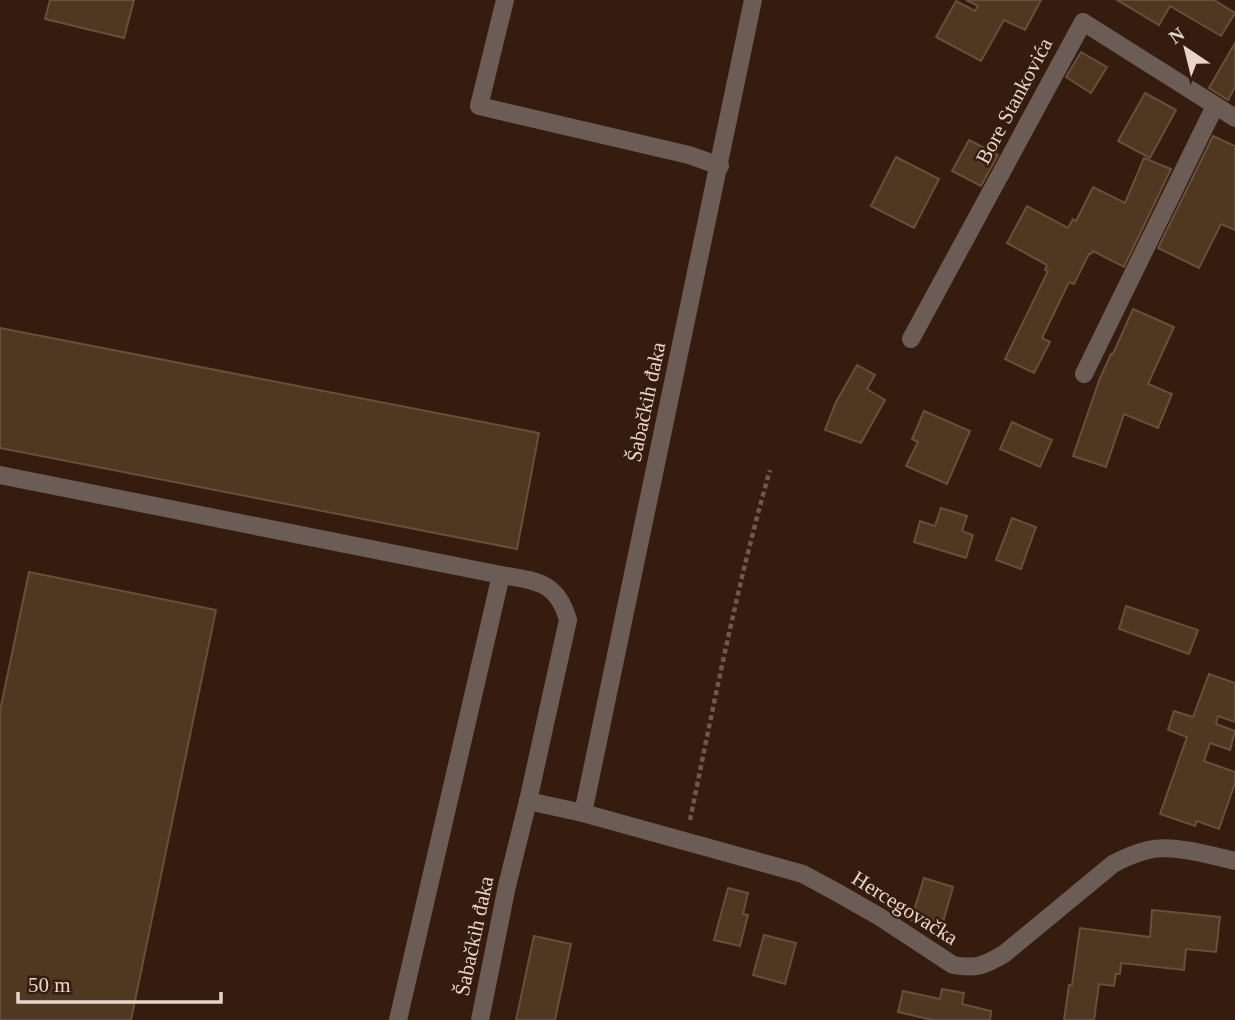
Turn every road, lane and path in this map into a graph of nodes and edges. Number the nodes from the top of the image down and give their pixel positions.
1 (505, 0) edge
2 (753, 0) edge
3 (1215, 106) junction
4 (1235, 118) edge
5 (720, 166) junction
6 (911, 339) dead end
7 (1084, 374) dead end
8 (769, 470) dead end
9 (0, 475) edge
10 (501, 575) junction
11 (528, 801) junction
12 (583, 813) junction
13 (686, 841) junction
14 (1235, 861) edge
15 (398, 1020) edge
16 (480, 1020) edge

1 - 5 street
2 - 5 street, Šabačkih đaka
3 - 4 street, Bore Stankovića
3 - 6 street, Bore Stankovića
3 - 7 street
5 - 12 street, Šabačkih đaka
8 - 13 path
9 - 10 street, Šabačkih đaka
10 - 11 street, Šabačkih đaka
10 - 15 street
11 - 12 street, Hercegovačka
11 - 16 street, Šabačkih đaka
12 - 13 street, Hercegovačka
13 - 14 street, Hercegovačka

